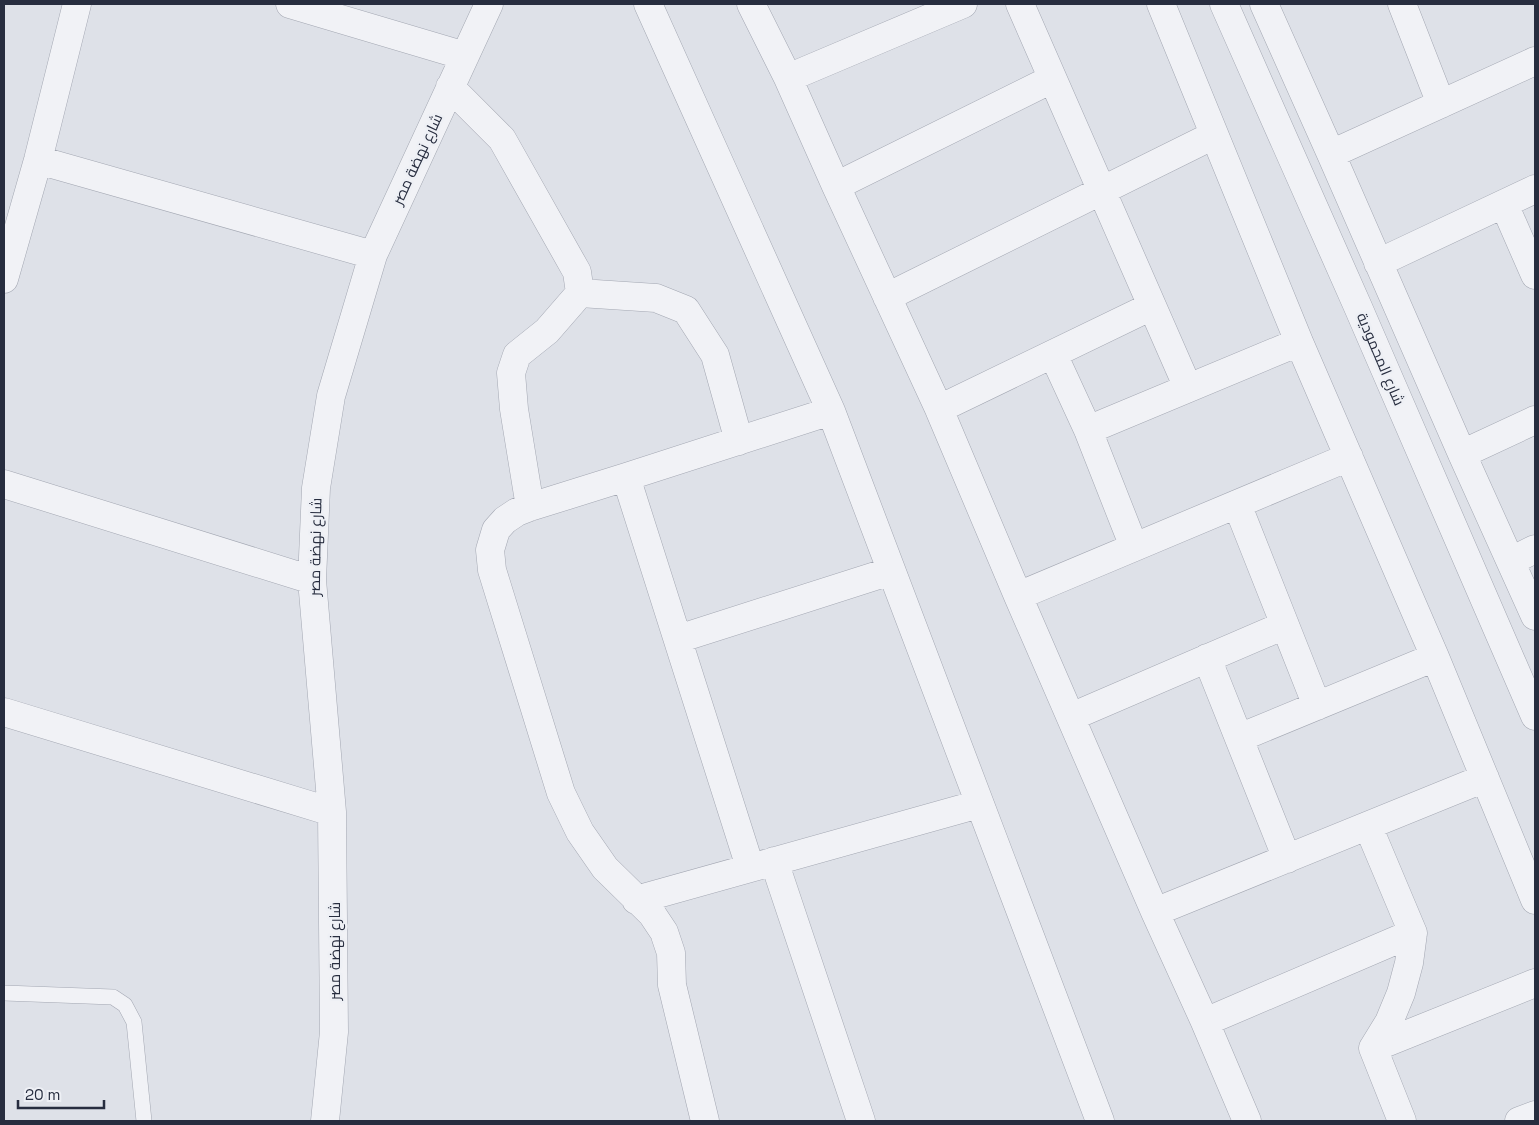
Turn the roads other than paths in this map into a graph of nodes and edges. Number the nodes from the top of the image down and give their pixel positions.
1 (77, 4) edge
2 (489, 4) edge
3 (648, 4) edge
4 (751, 4) edge
5 (963, 4) edge
6 (1020, 4) edge
7 (1161, 4) edge
8 (1224, 4) edge
9 (1264, 4) edge
10 (1402, 4) edge
11 (301, 5) edge
12 (914, 13) edge
13 (465, 56) junction
14 (1535, 61) edge
15 (1293, 71) junction
16 (788, 78) junction
17 (1052, 79) junction
18 (450, 86) junction
19 (1262, 88) junction
20 (1441, 104) junction
21 (1214, 135) junction
22 (1331, 154) junction
23 (38, 160) junction
24 (836, 186) junction
25 (1535, 189) edge
26 (1102, 191) junction
27 (15, 201) edge
28 (1504, 204) junction
29 (373, 255) junction
30 (1378, 264) junction
31 (1535, 275) edge
32 (4, 279) edge
33 (580, 292) junction
34 (887, 297) junction
35 (1152, 306) junction
36 (1300, 342) junction
37 (1053, 354) junction
38 (1188, 388) junction
39 (939, 408) junction
40 (831, 411) junction
41 (1535, 420) edge
42 (1088, 430) junction
43 (739, 441) junction
44 (1462, 454) junction
45 (1349, 457) junction
46 (626, 477) junction
47 (4, 484) edge
48 (1237, 504) junction
49 (530, 506) junction
50 (1134, 547) junction
51 (1535, 549) edge
52 (1510, 561) junction
53 (891, 571) junction
54 (312, 580) junction
55 (1018, 596) junction
56 (1535, 616) edge
57 (1285, 625) junction
58 (678, 639) junction
59 (1435, 657) junction
60 (1207, 658) junction
61 (1317, 706) junction
62 (4, 712) edge
63 (1535, 716) edge
64 (1071, 717) junction
65 (1239, 738) junction
66 (1485, 778) junction
67 (980, 804) junction
68 (332, 812) junction
69 (1368, 826) junction
70 (1287, 859) junction
71 (762, 864) junction
72 (636, 900) junction
73 (1535, 900) edge
74 (1155, 912) junction
75 (1413, 933) junction
76 (1535, 983) edge
77 (4, 993) edge
78 (1205, 1022) junction
79 (1373, 1048) junction
80 (1535, 1115) edge
81 (144, 1121) edge
82 (325, 1121) edge
83 (706, 1121) edge
84 (860, 1121) edge
85 (1100, 1121) edge
86 (1247, 1121) edge
87 (1402, 1121) edge
88 (1519, 1121) edge

1 - 23 street
2 - 13 street, شارع نهضة مصر
3 - 40 street
4 - 16 street
5 - 12 street
6 - 17 street
7 - 21 street
8 - 19 street, شارع المحمودية
9 - 15 street
10 - 20 street
11 - 13 street
12 - 16 street
13 - 18 street, شارع نهضة مصر
14 - 20 street
15 - 19 street
15 - 22 street
16 - 24 street
17 - 24 street
17 - 26 street
18 - 29 street, شارع نهضة مصر
18 - 33 street
19 - 63 street, شارع المحمودية
20 - 22 street
21 - 26 street
21 - 36 street
22 - 30 street
23 - 27 street
23 - 29 street
24 - 34 street
25 - 28 street
26 - 34 street
26 - 35 street
27 - 32 street
28 - 30 street
28 - 31 street
29 - 54 street, شارع نهضة مصر
30 - 44 street
33 - 43 street
33 - 49 street
34 - 39 street
35 - 37 street
35 - 38 street
36 - 38 street
36 - 45 street
37 - 39 street
37 - 42 street
38 - 42 street
39 - 55 street
40 - 43 street
40 - 53 street
41 - 44 street
42 - 50 street
43 - 46 street
44 - 52 street
45 - 48 street
45 - 59 street
46 - 49 street
46 - 58 street
47 - 54 street
48 - 50 street
48 - 57 street
49 - 72 street
50 - 55 street
51 - 52 street
52 - 56 street
53 - 58 street
53 - 67 street
54 - 68 street, شارع نهضة مصر
55 - 64 street
57 - 60 street
57 - 61 street
58 - 71 street
59 - 61 street
59 - 66 street
60 - 64 street
60 - 65 street
61 - 65 street
62 - 68 street
64 - 74 street
65 - 70 street
66 - 69 street
66 - 73 street
67 - 71 street
67 - 85 street
68 - 82 street, شارع نهضة مصر
69 - 70 street
69 - 75 street
70 - 74 street
71 - 72 street
71 - 84 street
72 - 83 street
74 - 78 street
75 - 78 street
75 - 79 street
76 - 79 street
77 - 81 lane
78 - 86 street
79 - 87 street
80 - 88 street

